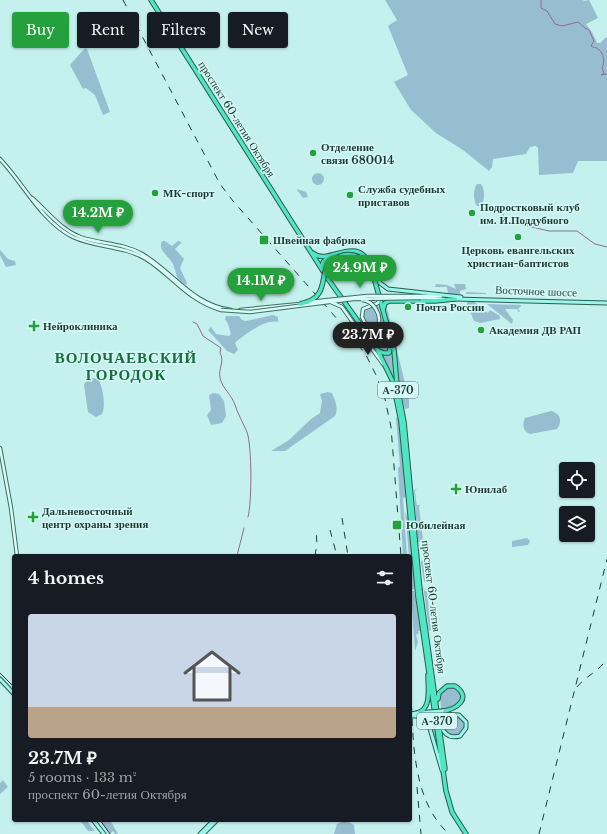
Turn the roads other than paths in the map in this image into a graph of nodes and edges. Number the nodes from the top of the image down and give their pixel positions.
1 (151, 0) edge
2 (0, 159) edge
3 (308, 248) junction
4 (333, 254) junction
5 (365, 256) junction
6 (323, 271) junction
7 (377, 292) junction
8 (421, 297) junction
9 (455, 298) junction
10 (378, 299) junction
11 (346, 300) junction
12 (320, 303) junction
13 (607, 303) edge
14 (300, 304) junction
15 (221, 309) junction
16 (384, 317) junction
17 (391, 340) junction
18 (375, 345) junction
19 (393, 382) junction
20 (0, 448) edge
21 (16, 554) edge
22 (428, 662) junction
23 (0, 679) edge
24 (12, 692) edge
25 (441, 712) junction
26 (417, 714) junction
27 (412, 715) edge
28 (440, 722) junction
29 (444, 780) junction
30 (95, 822) edge
31 (212, 822) edge
32 (215, 822) edge
33 (104, 834) edge
34 (200, 834) edge
35 (203, 834) edge
36 (465, 834) edge

1 - 3 highway, проспект 60-летия Октября / А-370
2 - 15 main road
3 - 4 highway
3 - 6 highway, проспект 60-летия Октября / А-370
4 - 5 highway
4 - 6 highway
5 - 7 highway, проспект 60-летия Октября / А-370
5 - 9 main road, Восточное шоссе
6 - 18 highway, проспект 60-летия Октября / А-370
7 - 10 highway, проспект 60-летия Октября / А-370
7 - 14 highway, bridge
8 - 9 main road
8 - 11 main road, bridge
8 - 14 main road, bridge
9 - 13 main road, Восточное шоссе
9 - 16 highway
10 - 11 main road, bridge
10 - 16 highway, проспект 60-летия Октября / А-370
11 - 12 main road, bridge
12 - 15 main road, bridge
12 - 19 main road, bridge
14 - 15 main road, bridge
16 - 17 highway, проспект 60-летия Октября / А-370
17 - 18 highway
17 - 25 highway, проспект 60-летия Октября / А-370
18 - 19 highway, проспект 60-летия Октября / А-370
19 - 22 highway, проспект 60-летия Октября / А-370
20 - 21 main road
22 - 26 highway
22 - 29 highway, проспект 60-летия Октября / А-370
23 - 24 main road
25 - 25 highway
25 - 26 main road, bridge
25 - 28 highway, проспект 60-летия Октября / А-370
25 - 28 main road
26 - 27 main road, bridge
26 - 29 main road
28 - 36 highway, проспект 60-летия Октября / А-370
29 - 36 highway, проспект 60-летия Октября / А-370
30 - 33 main road
31 - 34 main road
32 - 35 main road

